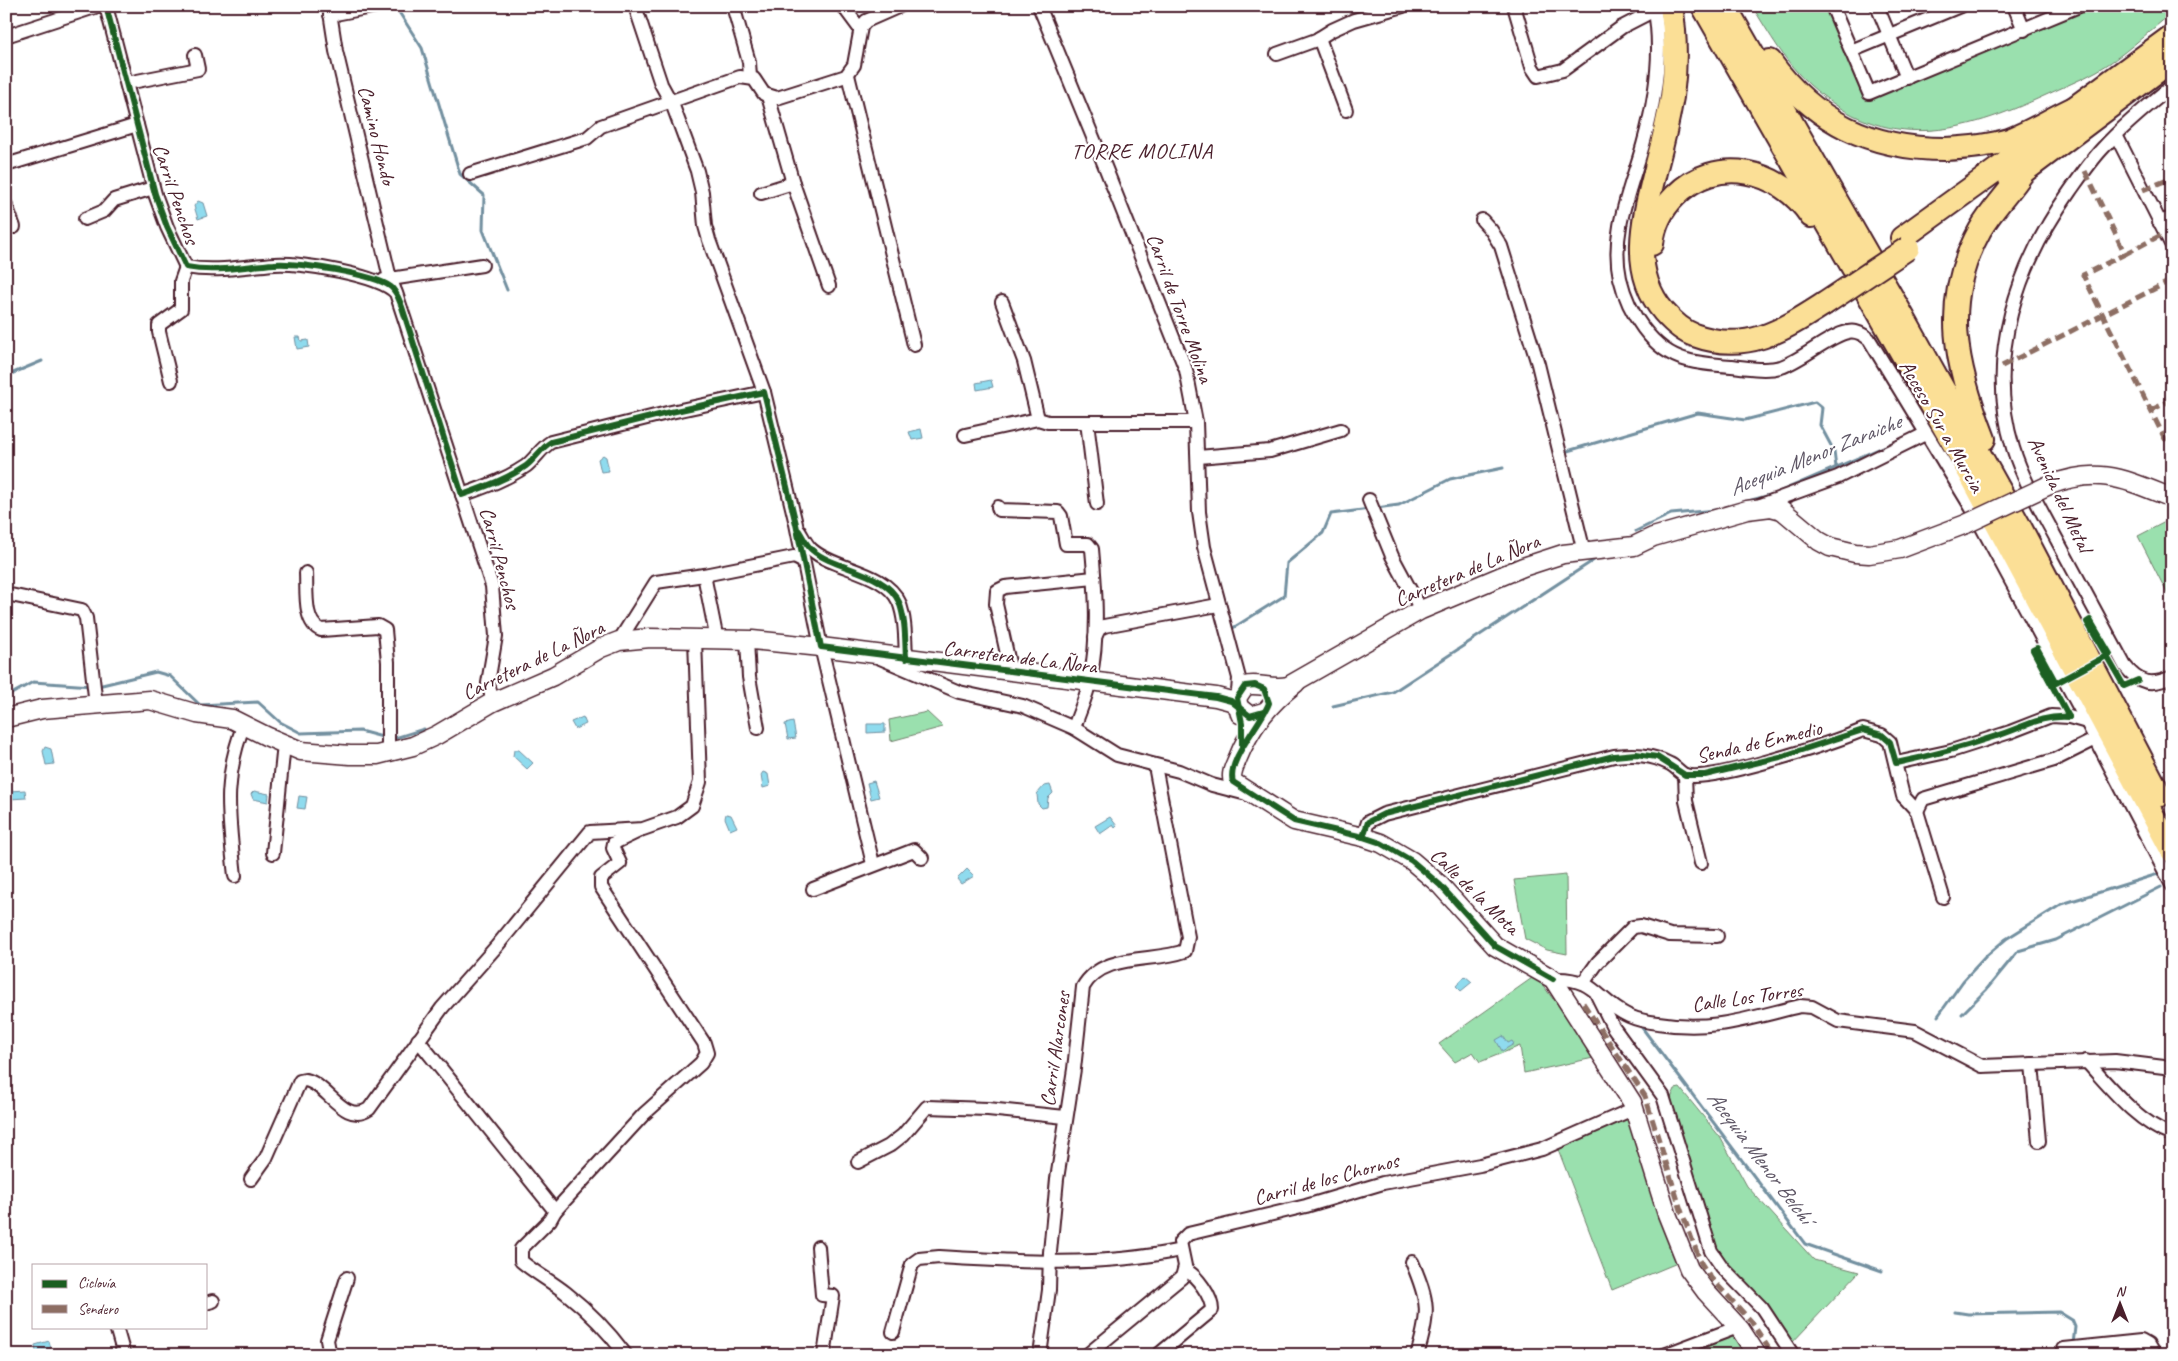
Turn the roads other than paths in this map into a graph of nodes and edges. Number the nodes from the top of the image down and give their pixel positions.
1 (98, 6) edge
2 (106, 6) edge
3 (377, 6) edge
4 (635, 6) edge
5 (733, 6) edge
6 (844, 6) edge
7 (900, 6) edge
8 (1039, 6) edge
9 (1403, 6) edge
10 (1514, 6) edge
11 (1703, 6) edge
12 (1726, 6) edge
13 (1832, 6) edge
14 (1877, 6) edge
15 (1960, 6) edge
16 (2014, 6) edge
17 (2079, 6) edge
18 (1660, 7) edge
19 (330, 11) edge
20 (860, 29) junction
21 (2024, 30) junction
22 (6, 36) edge
23 (1889, 36) junction
24 (1319, 38) junction
25 (2168, 44) edge
26 (1851, 51) junction
27 (1276, 54) dead end
28 (195, 55) dead end
29 (848, 75) junction
30 (750, 77) junction
31 (1907, 78) junction
32 (127, 83) junction
33 (2172, 86) edge
34 (768, 96) junction
35 (670, 100) junction
36 (2074, 108) junction
37 (1346, 110) dead end
38 (137, 125) junction
39 (2116, 135) junction
40 (6, 165) edge
41 (2023, 172) junction
42 (470, 174) dead end
43 (793, 183) junction
44 (153, 188) junction
45 (761, 192) dead end
46 (6, 205) edge
47 (85, 219) dead end
48 (1482, 220) dead end
49 (2166, 220) edge
50 (14, 227) dead end
51 (1836, 241) junction
52 (1905, 243) junction
53 (2172, 246) edge
54 (482, 264) dead end
55 (186, 267) junction
56 (391, 282) junction
57 (829, 286) dead end
58 (1822, 299) junction
59 (1002, 302) dead end
60 (914, 345) dead end
61 (171, 381) dead end
62 (764, 392) junction
63 (1038, 419) junction
64 (1087, 422) junction
65 (1196, 422) junction
66 (1341, 430) dead end
67 (1926, 434) junction
68 (965, 435) dead end
69 (1198, 457) junction
70 (1808, 488) junction
71 (462, 495) junction
72 (2172, 498) edge
73 (1369, 500) dead end
74 (1097, 504) dead end
75 (998, 508) dead end
76 (1747, 510) junction
77 (796, 524) junction
78 (2019, 526) junction
79 (1803, 528) junction
80 (1584, 552) junction
81 (818, 554) junction
82 (803, 564) junction
83 (306, 573) dead end
84 (704, 575) junction
85 (1094, 578) junction
86 (6, 594) edge
87 (1218, 605) junction
88 (1097, 609) junction
89 (1421, 610) junction
90 (1116, 623) junction
91 (1095, 637) junction
92 (695, 640) junction
93 (717, 640) junction
94 (747, 640) junction
95 (619, 641) junction
96 (821, 647) junction
97 (871, 654) junction
98 (906, 659) junction
99 (1236, 667) junction
100 (1011, 672) junction
101 (2172, 676) edge
102 (1090, 681) junction
103 (1296, 683) junction
104 (1257, 685) junction
105 (95, 693) junction
106 (1238, 701) junction
107 (493, 702) junction
108 (1265, 710) junction
109 (6, 718) edge
110 (2087, 722) junction
111 (244, 724) junction
112 (758, 728) dead end
113 (1074, 728) junction
114 (2096, 739) junction
115 (388, 743) junction
116 (284, 744) junction
117 (1242, 748) junction
118 (1896, 763) junction
119 (1155, 766) junction
120 (1232, 772) junction
121 (1685, 775) junction
122 (1212, 785) junction
123 (1252, 795) junction
124 (1918, 810) junction
125 (2172, 818) edge
126 (644, 829) junction
127 (605, 830) junction
128 (1363, 837) junction
129 (614, 844) junction
130 (2172, 851) edge
131 (273, 853) dead end
132 (922, 858) dead end
133 (1702, 863) dead end
134 (873, 864) junction
135 (235, 876) dead end
136 (2172, 885) edge
137 (813, 888) dead end
138 (1943, 897) dead end
139 (1717, 936) dead end
140 (1535, 968) junction
141 (1553, 979) junction
142 (1588, 983) junction
143 (1628, 1016) junction
144 (1613, 1027) junction
145 (418, 1040) junction
146 (2086, 1061) junction
147 (2032, 1064) junction
148 (2172, 1068) edge
149 (1635, 1108) junction
150 (1065, 1117) junction
151 (2172, 1135) edge
152 (2039, 1141) dead end
153 (858, 1162) dead end
154 (251, 1180) dead end
155 (555, 1211) junction
156 (818, 1247) dead end
157 (1181, 1250) junction
158 (1412, 1262) dead end
159 (1050, 1263) junction
160 (1185, 1270) junction
161 (347, 1278) dead end
162 (1738, 1327) junction
163 (116, 1328) edge
164 (893, 1332) dead end
165 (2064, 1349) dead end
166 (124, 1355) edge
167 (330, 1355) edge
168 (626, 1355) edge
169 (824, 1355) edge
170 (1040, 1355) edge
171 (1087, 1355) edge
172 (1158, 1355) edge
173 (1417, 1355) edge
174 (1664, 1355) edge
175 (1757, 1355) edge
176 (1793, 1355) edge
177 (2154, 1355) edge

1 - 22 street
2 - 32 street, Carril Penchos
3 - 19 street
4 - 35 street
5 - 30 street
6 - 20 street
7 - 20 street
8 - 65 street, Carril de Torre Molina
9 - 24 street
10 - 18 street
11 - 51 highway, Acceso Sur a Murcia
12 - 36 highway
12 - 78 highway, Acceso Sur a Murcia
13 - 26 street
14 - 23 street
15 - 23 street
16 - 21 street
17 - 21 street
18 - 58 highway
18 - 67 street
19 - 56 street, Camino Hondo
20 - 29 street
21 - 31 street
23 - 26 street
23 - 31 street
24 - 27 street
24 - 37 street
25 - 36 highway
25 - 41 highway
26 - 31 street
28 - 32 street
29 - 34 street
29 - 60 street
30 - 34 street
30 - 35 street
32 - 38 street, Carril Penchos
33 - 39 street, Avenida del Metal
34 - 43 street
35 - 42 street
35 - 62 street
36 - 52 highway
38 - 40 street
38 - 44 street, Carril Penchos
39 - 49 street
39 - 101 street, Avenida del Metal
41 - 52 highway
41 - 78 highway
43 - 45 street
43 - 57 street
44 - 47 street
44 - 55 street, Carril Penchos
46 - 50 street
48 - 80 street
49 - 53 street
51 - 58 highway
51 - 130 highway, Acceso Sur a Murcia
52 - 58 highway
54 - 56 street
55 - 56 street, Carril Penchos
55 - 61 street
56 - 71 street, Carril Penchos
59 - 63 street
62 - 71 street
62 - 77 street
63 - 64 street
63 - 68 street
64 - 65 street
64 - 74 street
65 - 69 street, Carril de Torre Molina
66 - 69 street
67 - 70 street
67 - 110 street
69 - 87 street, Carril de Torre Molina
70 - 76 street
70 - 79 street
71 - 107 street, Carril Penchos
72 - 79 main road, Carretera de La Ñora, bridge
73 - 89 street
75 - 85 street
76 - 79 main road, Carretera de La Ñora
76 - 80 main road, Carretera de La Ñora
77 - 81 street
77 - 82 street
78 - 125 highway, Acceso Sur a Murcia
80 - 89 main road, Carretera de La Ñora
81 - 82 street
81 - 98 street
82 - 84 street
82 - 96 street
83 - 115 street
84 - 93 street
84 - 95 street
85 - 88 street
85 - 100 street
86 - 105 street
87 - 90 street
87 - 99 street, Carril de Torre Molina
88 - 90 street
88 - 91 street
89 - 103 main road, Carretera de La Ñora
90 - 91 street
91 - 102 street
92 - 93 main road, Carretera de La Ñora
92 - 95 main road, Carretera de La Ñora
92 - 126 street
93 - 94 main road, Carretera de La Ñora
94 - 96 main road, Carretera de La Ñora
94 - 112 street
95 - 107 main road, Carretera de La Ñora
96 - 97 main road, Carretera de La Ñora
96 - 134 street
97 - 98 main road, Carretera de La Ñora
97 - 113 street
98 - 100 main road, Carretera de La Ñora
99 - 104 street
99 - 106 street, Carril de Torre Molina
100 - 102 main road, Carretera de La Ñora
102 - 106 main road, Carretera de La Ñora
102 - 113 street
103 - 104 main road
103 - 108 main road
104 - 106 main road
104 - 108 main road
105 - 109 main road, Carretera de La Ñora
105 - 111 main road, Carretera de La Ñora
106 - 108 main road
106 - 117 main road
107 - 115 main road, Carretera de La Ñora
108 - 117 main road
110 - 114 street
110 - 118 street
111 - 116 main road, Carretera de La Ñora
111 - 135 street
113 - 119 street
114 - 124 street
114 - 136 street
115 - 116 main road, Carretera de La Ñora
116 - 131 street
117 - 120 main road
118 - 121 street, Senda de Enmedio
118 - 124 street
119 - 122 street
119 - 150 street, Carril Alarcones
120 - 122 street
120 - 123 main road, Calle de la Mota
121 - 128 street, Senda de Enmedio
121 - 133 street
122 - 123 street
123 - 128 main road, Calle de la Mota
124 - 138 street
126 - 127 street
126 - 129 street
127 - 129 street
127 - 145 street
128 - 140 main road, Calle de la Mota
129 - 155 street
132 - 134 street
134 - 137 street
139 - 142 street
140 - 141 main road, Calle de la Mota
140 - 142 street
141 - 142 street
141 - 149 main road
142 - 143 street, Calle Los Torres
142 - 144 street
143 - 144 street
143 - 147 street, Calle Los Torres
144 - 176 street
145 - 154 street
145 - 155 street
146 - 147 street, Calle Los Torres
146 - 148 street, Calle Los Torres
146 - 151 street
147 - 152 street
149 - 157 street, Carril de los Chornos
149 - 162 main road
150 - 153 street
150 - 159 street, Carril Alarcones
155 - 168 street
156 - 169 street
157 - 159 street
157 - 160 street
158 - 173 street
159 - 164 street
159 - 170 street, Carril Alarcones
160 - 171 street
160 - 172 street
161 - 167 street
162 - 174 street
162 - 175 main road
163 - 166 street
165 - 177 street

